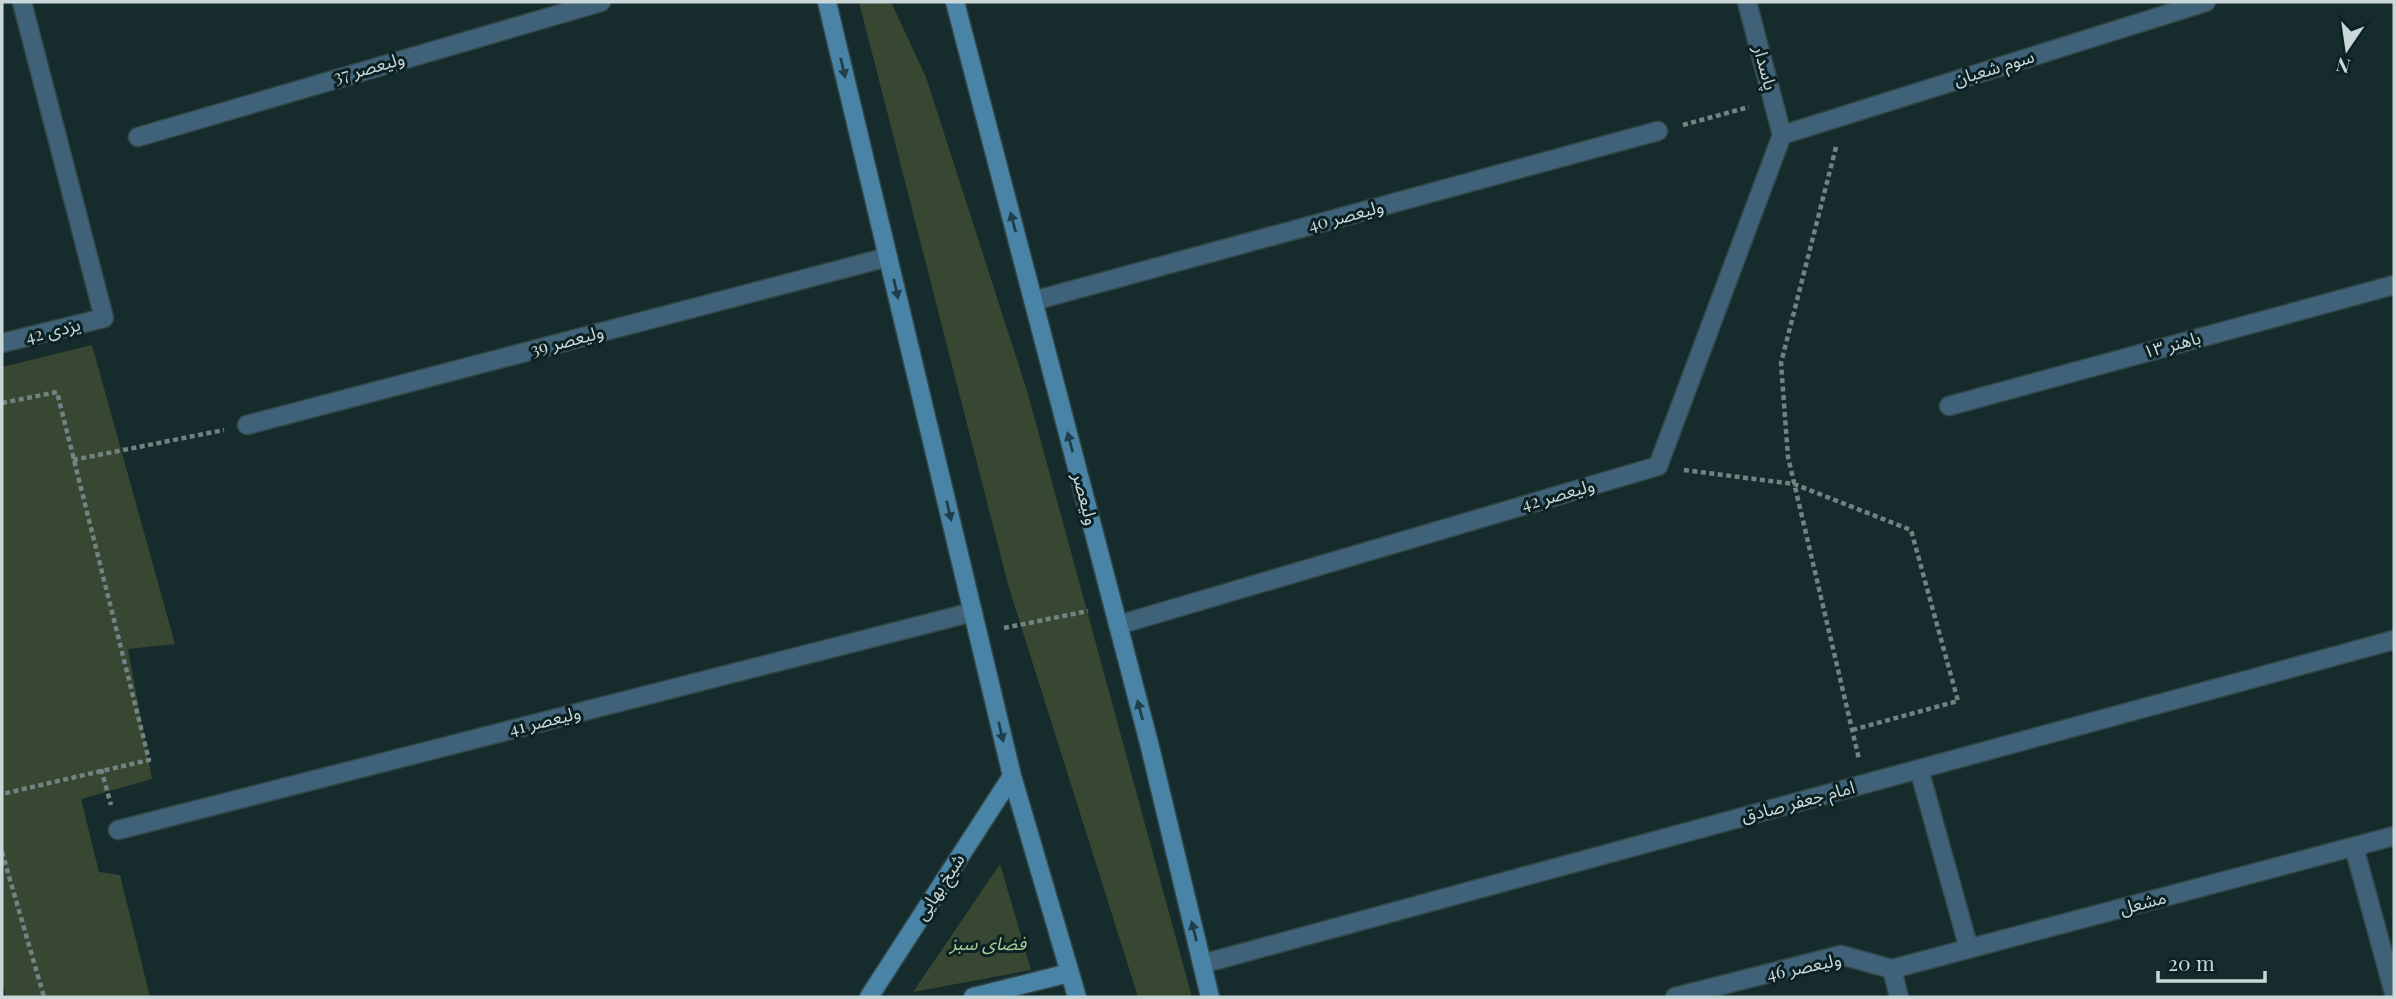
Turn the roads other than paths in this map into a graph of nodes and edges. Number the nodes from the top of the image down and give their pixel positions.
1 (22, 2) edge
2 (601, 2) edge
3 (827, 2) edge
4 (955, 2) edge
5 (1747, 2) edge
6 (2206, 2) edge
7 (1658, 131) road end
8 (1783, 135) junction
9 (138, 137) dead end
10 (888, 257) junction
11 (2394, 285) edge
12 (1033, 301) junction
13 (2, 343) edge
14 (1949, 406) dead end
15 (247, 425) road end
16 (973, 612) junction
17 (1118, 625) junction
18 (2394, 640) edge
19 (1919, 769) junction
20 (1012, 776) junction
21 (118, 830) road end
22 (2394, 836) edge
23 (2354, 847) junction
24 (1969, 949) junction
25 (1202, 964) junction
26 (1892, 969) junction
27 (1069, 973) junction
28 (2394, 993) edge
29 (869, 997) edge
30 (973, 997) edge
31 (1077, 997) edge
32 (1210, 997) edge
33 (1675, 997) edge
34 (1899, 997) edge

1 - 13 street, یزدی 42
2 - 9 street, ولیعصر 37
3 -> 10 main road
12 -> 4 main road, ولیعصر
5 - 8 street, پاسدار
6 - 8 street, سوم شعبان
7 - 12 street, ولیعصر 40
8 - 17 street, ولیعصر 42
10 - 15 street, ولیعصر 39
10 -> 16 main road
11 - 14 street, باهنر ۱۳
17 -> 12 main road, ولیعصر
16 -> 20 main road
16 - 21 street, ولیعصر 41
25 -> 17 main road, ولیعصر
18 - 19 street, امام جعفر صادق
19 - 24 street
19 - 25 street, امام جعفر صادق
20 - 27 main road
20 - 29 main road, شیخ بهایی
22 - 23 street, مشعل
23 - 24 street, مشعل
23 - 28 street
24 - 26 street, مشعل
25 - 32 main road, ولیعصر
26 - 33 street, ولیعصر 46
26 - 34 street
27 - 30 main road
27 - 31 main road

